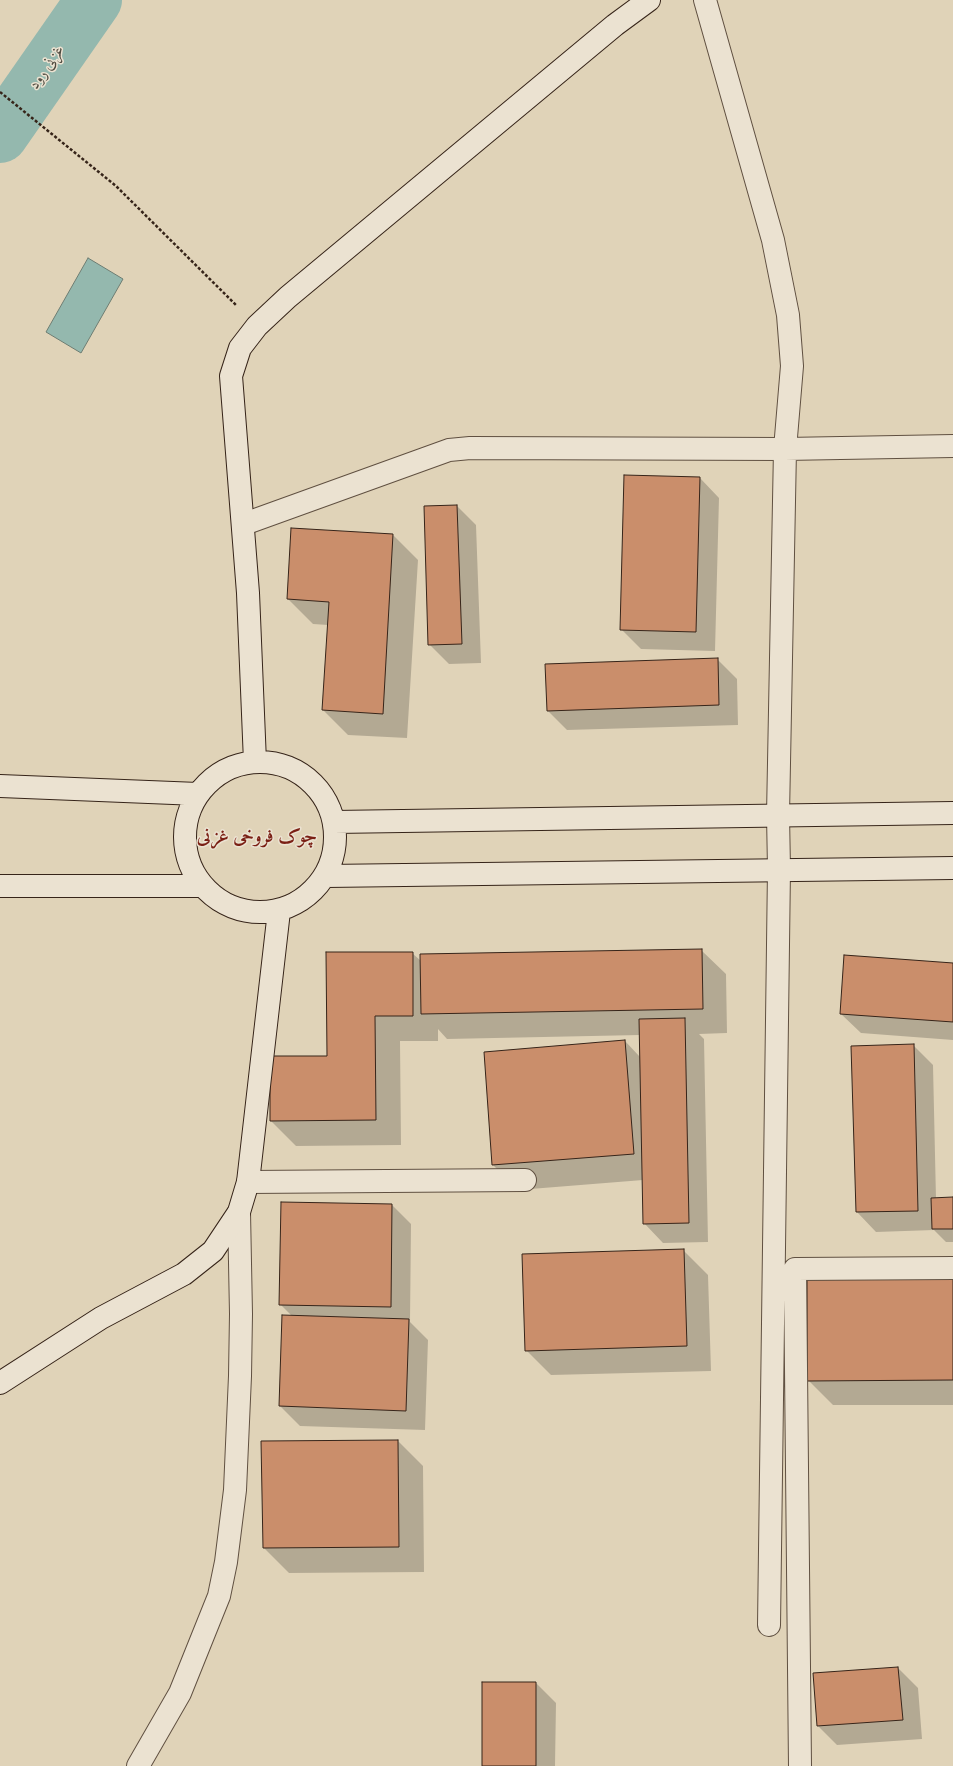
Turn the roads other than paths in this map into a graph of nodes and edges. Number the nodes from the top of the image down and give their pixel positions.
1 (649, 0) edge
2 (705, 0) edge
3 (953, 446) edge
4 (785, 449) junction
5 (244, 524) junction
6 (255, 762) junction
7 (0, 786) edge
8 (198, 794) junction
9 (953, 813) edge
10 (778, 815) junction
11 (334, 822) junction
12 (953, 868) edge
13 (780, 869) junction
14 (326, 876) junction
15 (0, 886) edge
16 (201, 886) junction
17 (279, 911) junction
18 (525, 1180) dead end
19 (248, 1182) junction
20 (239, 1212) junction
21 (953, 1268) edge
22 (0, 1383) edge
23 (769, 1625) dead end
24 (138, 1766) edge
25 (800, 1766) edge

1 - 5 street
2 - 4 street
3 - 4 street
4 - 5 street
4 - 10 street
5 - 6 street
6 - 8 street
6 - 11 street
7 - 8 street
8 - 16 street
9 - 10 street
10 - 11 street
10 - 13 street
11 - 14 street
12 - 13 street
13 - 14 street
13 - 23 street
14 - 17 street
15 - 16 street
16 - 17 street
17 - 19 street
18 - 19 street
19 - 20 street
20 - 22 street
20 - 24 street
21 - 25 street

